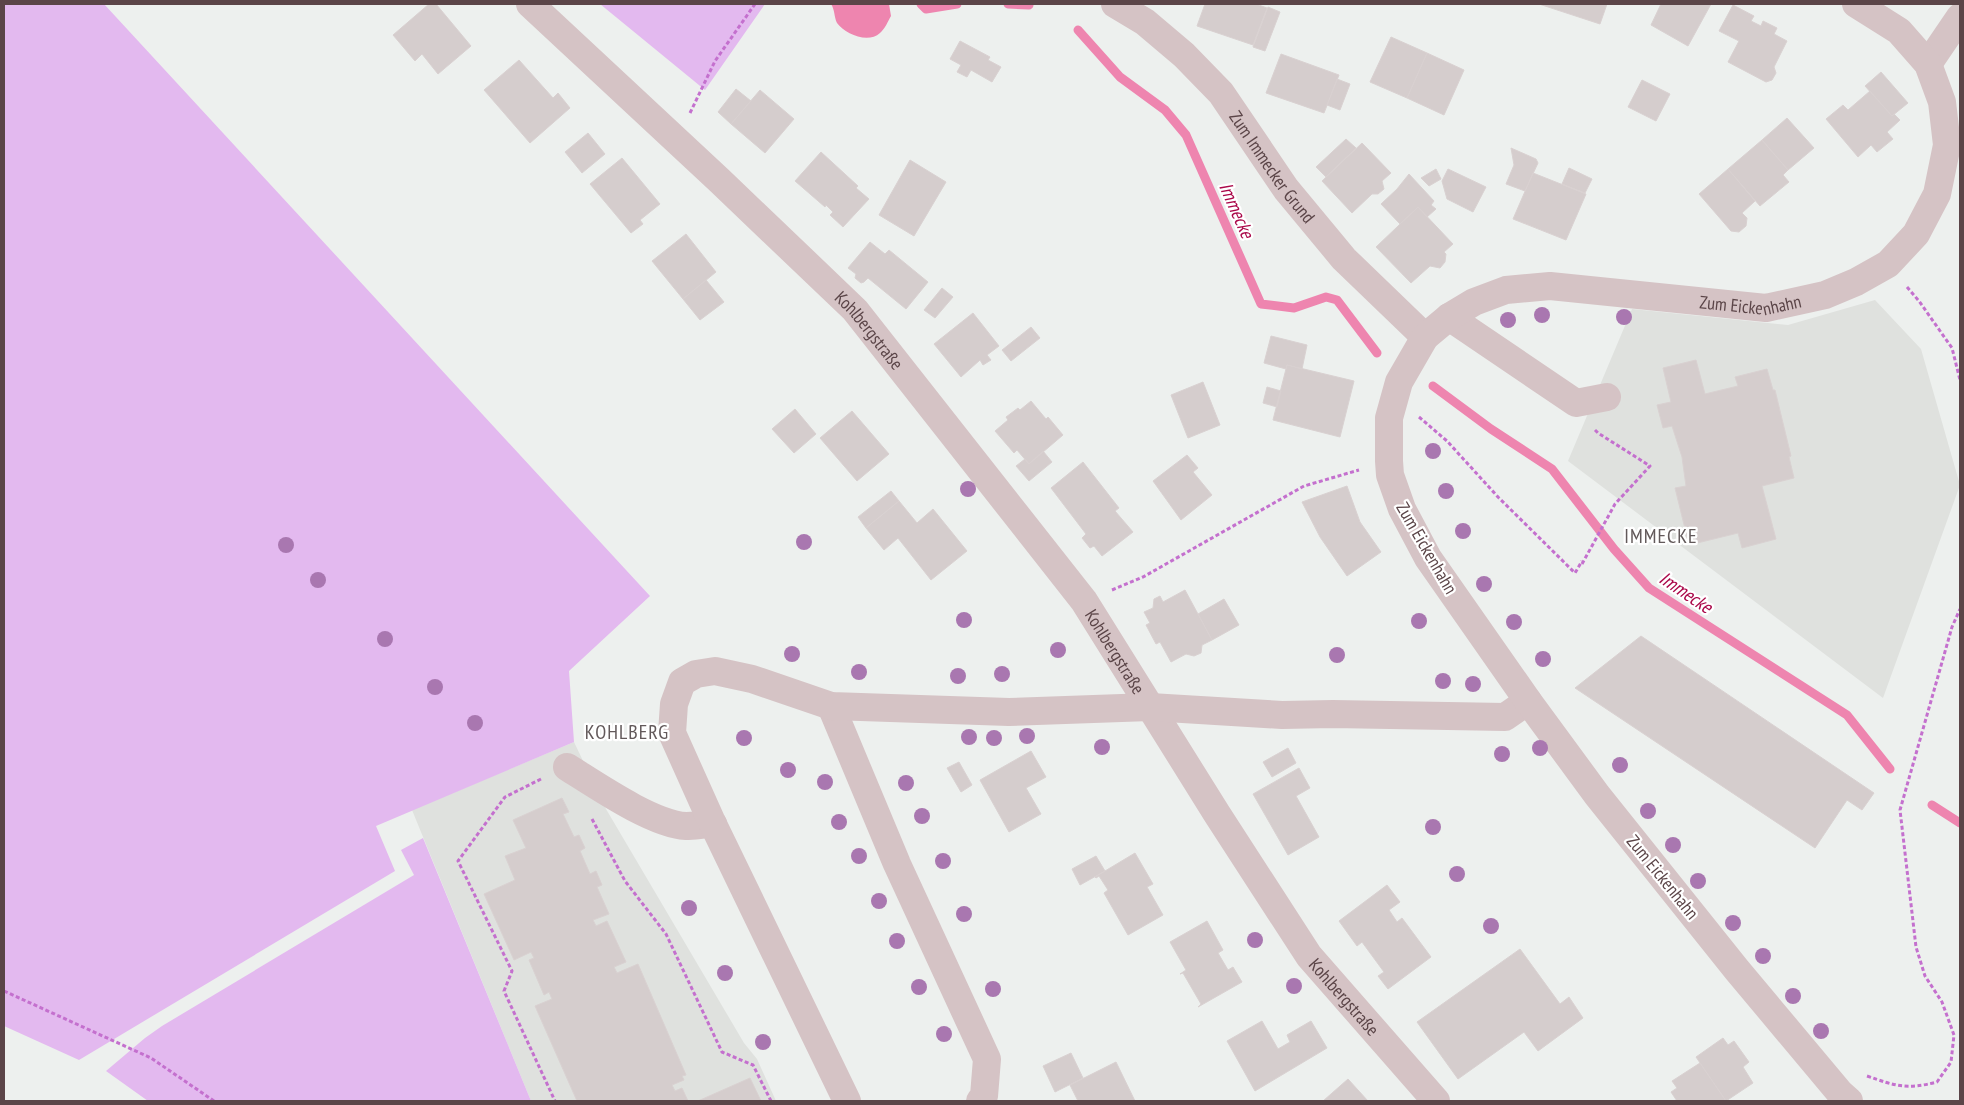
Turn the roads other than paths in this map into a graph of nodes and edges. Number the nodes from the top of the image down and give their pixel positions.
1 (530, 4) edge
2 (1115, 4) edge
3 (1856, 4) edge
4 (1960, 17) edge
5 (1928, 64) junction
6 (1449, 317) junction
7 (1425, 337) junction
8 (1607, 397) dead end
9 (1528, 701) junction
10 (831, 706) junction
11 (1150, 708) junction
12 (567, 767) road end
13 (713, 824) junction
14 (1845, 1097) edge
15 (847, 1101) edge
16 (980, 1101) edge
17 (1436, 1101) edge

1 - 11 street, Kohlbergstraße
2 - 7 street, Zum Immecker Grund
3 - 5 street
4 - 5 street
5 - 6 street, Zum Eickenhahn
6 - 7 street, Zum Eickenhahn
6 - 8 street
7 - 9 street, Zum Eickenhahn
9 - 11 street, Kohlbergstraße
9 - 14 street, Zum Eickenhahn
10 - 11 street, Kohlbergstraße
10 - 13 street, Kohlbergstraße
10 - 16 street
11 - 17 street, Kohlbergstraße
12 - 13 street
13 - 15 street

